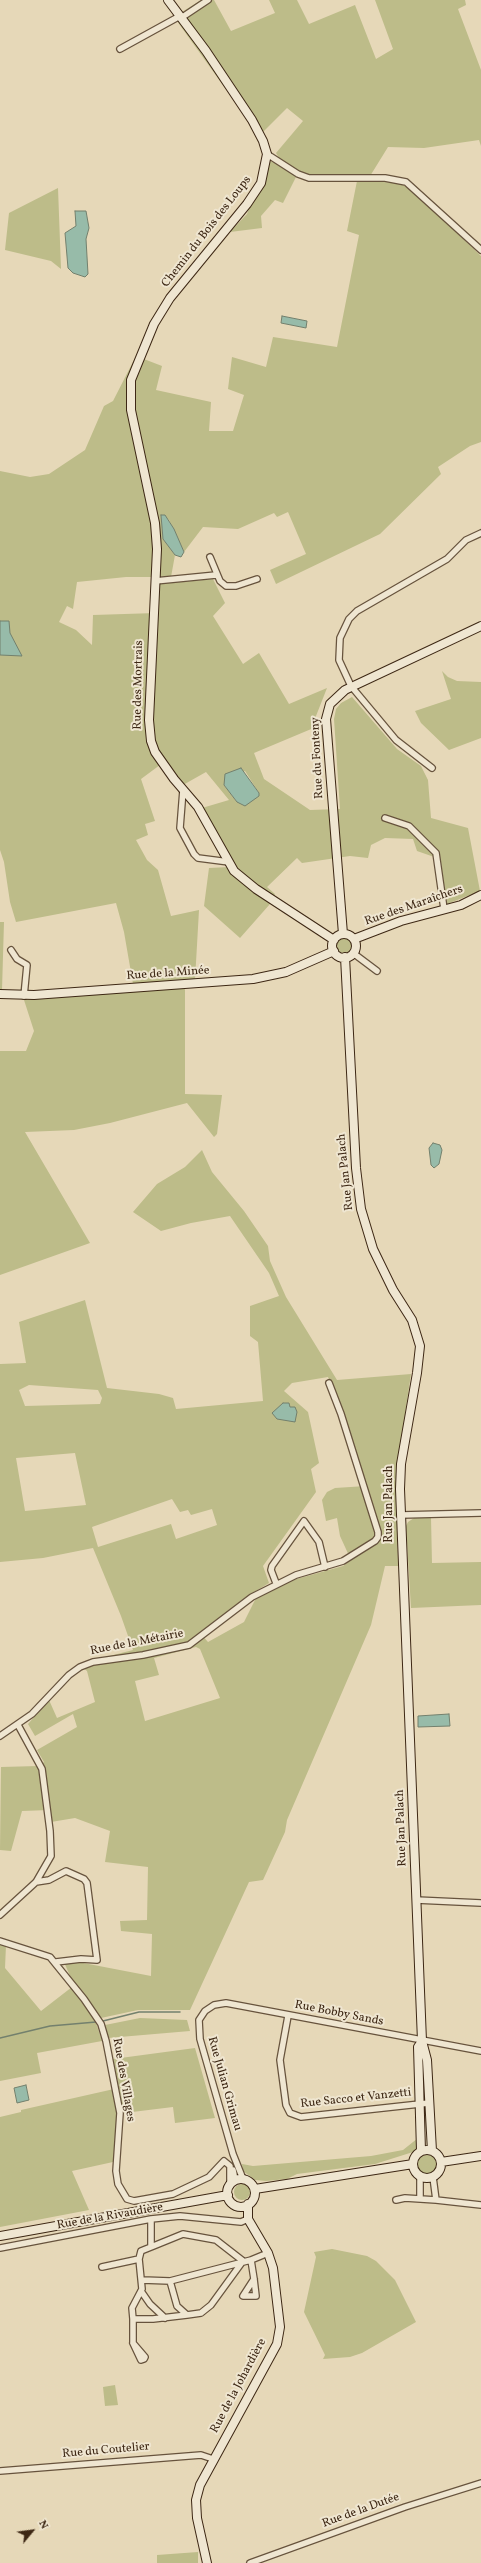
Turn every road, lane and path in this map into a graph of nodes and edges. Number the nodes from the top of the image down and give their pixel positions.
1 (168, 0) edge
2 (208, 0) edge
3 (180, 17) junction
4 (120, 49) dead end
5 (267, 154) junction
6 (481, 250) edge
7 (131, 380) joint
8 (481, 533) edge
9 (210, 556) dead end
10 (216, 575) junction
11 (256, 579) dead end
12 (155, 581) junction
13 (481, 626) edge
14 (351, 686) junction
15 (432, 768) dead end
16 (183, 790) junction
17 (385, 818) dead end
18 (229, 862) junction
19 (481, 895) edge
20 (444, 909) junction
21 (343, 934) junction
22 (354, 939) junction
23 (334, 940) junction
24 (11, 950) dead end
25 (334, 951) junction
26 (354, 953) junction
27 (345, 957) junction
28 (377, 971) dead end
29 (0, 994) edge
30 (24, 996) junction
31 (329, 1383) dead end
32 (481, 1513) edge
33 (401, 1515) junction
34 (326, 1567) junction
35 (276, 1584) junction
36 (18, 1725) junction
37 (0, 1736) edge
38 (36, 1882) junction
39 (416, 1900) junction
40 (481, 1903) edge
41 (0, 1915) edge
42 (0, 1941) edge
43 (56, 1962) junction
44 (288, 2016) junction
45 (199, 2020) joint
46 (422, 2040) junction
47 (481, 2051) edge
48 (429, 2103) junction
49 (420, 2104) junction
50 (421, 2151) junction
51 (432, 2152) junction
52 (233, 2154) junction
53 (481, 2156) edge
54 (440, 2162) junction
55 (413, 2164) junction
56 (217, 2168) junction
57 (420, 2176) junction
58 (433, 2177) junction
59 (236, 2181) junction
60 (254, 2189) junction
61 (228, 2195) junction
62 (420, 2199) junction
63 (396, 2200) dead end
64 (436, 2200) junction
65 (248, 2204) junction
66 (481, 2205) edge
67 (237, 2206) junction
68 (151, 2219) junction
69 (248, 2219) junction
70 (0, 2236) edge
71 (151, 2247) junction
72 (0, 2248) edge
73 (268, 2253) junction
74 (139, 2259) junction
75 (251, 2260) junction
76 (243, 2261) junction
77 (102, 2267) dead end
78 (254, 2279) dead end
79 (142, 2280) junction
80 (170, 2281) junction
81 (141, 2291) junction
82 (187, 2314) junction
83 (165, 2318) junction
84 (133, 2319) junction
85 (133, 2343) dead end
86 (213, 2459) junction
87 (0, 2471) edge
88 (481, 2483) edge
89 (208, 2563) edge
90 (250, 2563) edge

1 - 3 street
2 - 3 street
3 - 4 street
3 - 5 street
5 - 6 street
5 - 7 street, Chemin du Bois des Loups
7 - 12 street, Rue des Mortrais
8 - 14 street
9 - 10 street
10 - 11 street
10 - 12 street
12 - 16 street, Rue des Mortrais
13 - 14 street, Rue du Fonteny
14 - 15 street
14 - 21 street, Rue du Fonteny
16 - 18 street, Rue des Mortrais
16 - 18 street
17 - 20 street
18 - 23 street, Rue des Mortrais
19 - 20 street, Rue des Maraîchers
20 - 22 street, Rue des Maraîchers
21 - 22 street
21 - 23 street
22 - 26 street
23 - 25 street
24 - 30 street
25 - 27 street
25 - 30 street, Rue de la Minée
26 - 27 street
26 - 28 street
27 - 33 street, Rue Jan Palach
29 - 30 street, Rue de la Minée
31 - 34 street, Rue de la Métairie
32 - 33 street
33 - 39 street, Rue Jan Palach
34 - 35 street, Rue de la Métairie
34 - 35 street
35 - 36 street, Rue de la Métairie
36 - 37 street, Rue de la Métairie
36 - 38 street
38 - 41 street
38 - 43 street
39 - 40 street
39 - 46 street, Rue Jan Palach
42 - 43 street, Rue des Villages
43 - 56 street, Rue des Villages
44 - 45 street, Rue Bobby Sands
44 - 46 street, Rue Bobby Sands
44 - 49 street, Rue Sacco et Vanzetti
45 - 52 street, Rue Julian Grimau
46 - 47 street, Rue Bobby Sands
46 - 48 street, Rue Jan Palach
46 - 49 street, Rue Jan Palach
48 - 49 street, Rue Sacco et Vanzetti
48 - 51 street, Rue Jan Palach
49 - 50 street, Rue Jan Palach
50 - 51 street
50 - 55 street
51 - 54 street
52 - 56 street, Rue des Villages
52 - 59 street, Rue Julian Grimau
53 - 54 street
54 - 58 street
55 - 57 street
55 - 60 street
56 - 59 street
57 - 58 street
57 - 62 street
58 - 64 street
59 - 60 street
59 - 61 street
60 - 65 street
61 - 67 street
61 - 70 street
62 - 63 street
62 - 64 street
64 - 66 street
65 - 67 street
65 - 69 street
67 - 69 street, Rue de la Johardière
68 - 69 street, Rue de la Rivaudière
68 - 71 street
68 - 72 street, Rue de la Rivaudière
69 - 73 street, Rue de la Johardière
71 - 74 street
71 - 76 street
73 - 75 street
73 - 86 street, Rue de la Johardière
74 - 77 street
74 - 79 street
75 - 76 street
75 - 78 street
76 - 80 street
76 - 82 street
79 - 80 street
79 - 81 street
80 - 82 street
81 - 83 street
81 - 84 street
82 - 83 street
83 - 84 street
84 - 85 street
86 - 87 street, Rue du Coutelier
86 - 89 street, Rue de la Johardière
88 - 90 street, Rue de la Dutée

